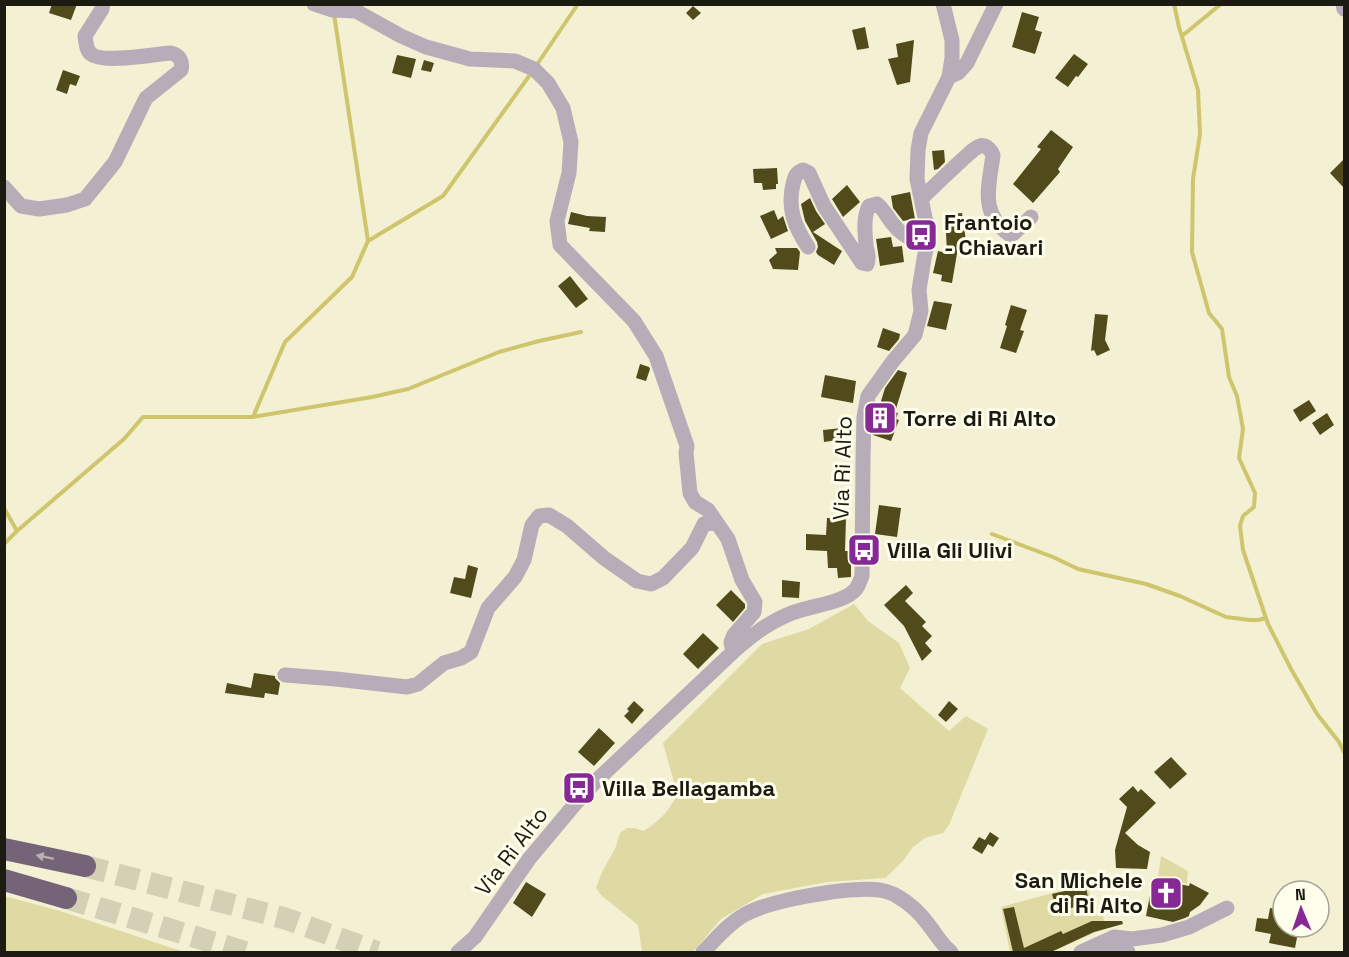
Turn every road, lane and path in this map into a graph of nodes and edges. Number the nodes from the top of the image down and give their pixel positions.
1 (103, 4) edge
2 (314, 4) edge
3 (943, 4) edge
4 (996, 4) edge
5 (1343, 4) edge
6 (1344, 9) edge
7 (949, 77) junction
8 (4, 187) edge
9 (921, 199) junction
10 (1031, 217) dead end
11 (927, 243) junction
12 (808, 248) dead end
13 (716, 522) junction
14 (733, 652) junction
15 (285, 675) dead end
16 (4, 849) edge
17 (85, 866) tunnel mouth
18 (4, 880) edge
19 (66, 898) tunnel mouth
20 (1227, 908) dead end
21 (1099, 944) junction
22 (458, 952) edge
23 (703, 952) edge
24 (951, 952) edge
25 (1081, 952) edge
26 (1128, 952) edge

1 - 8 street
2 - 13 street
3 - 7 street, Via Ri Alto
4 - 7 street
5 - 6 street
7 - 9 street, Via Ri Alto
9 - 10 street
9 - 11 street, Via Ri Alto
11 - 12 street
11 - 14 street, Via Ri Alto
13 - 14 street
13 - 15 street
14 - 22 street, Via Ri Alto
17 -> 16 highway
18 - 19 highway
20 - 21 street
21 - 25 street
21 - 26 street
23 - 24 street

